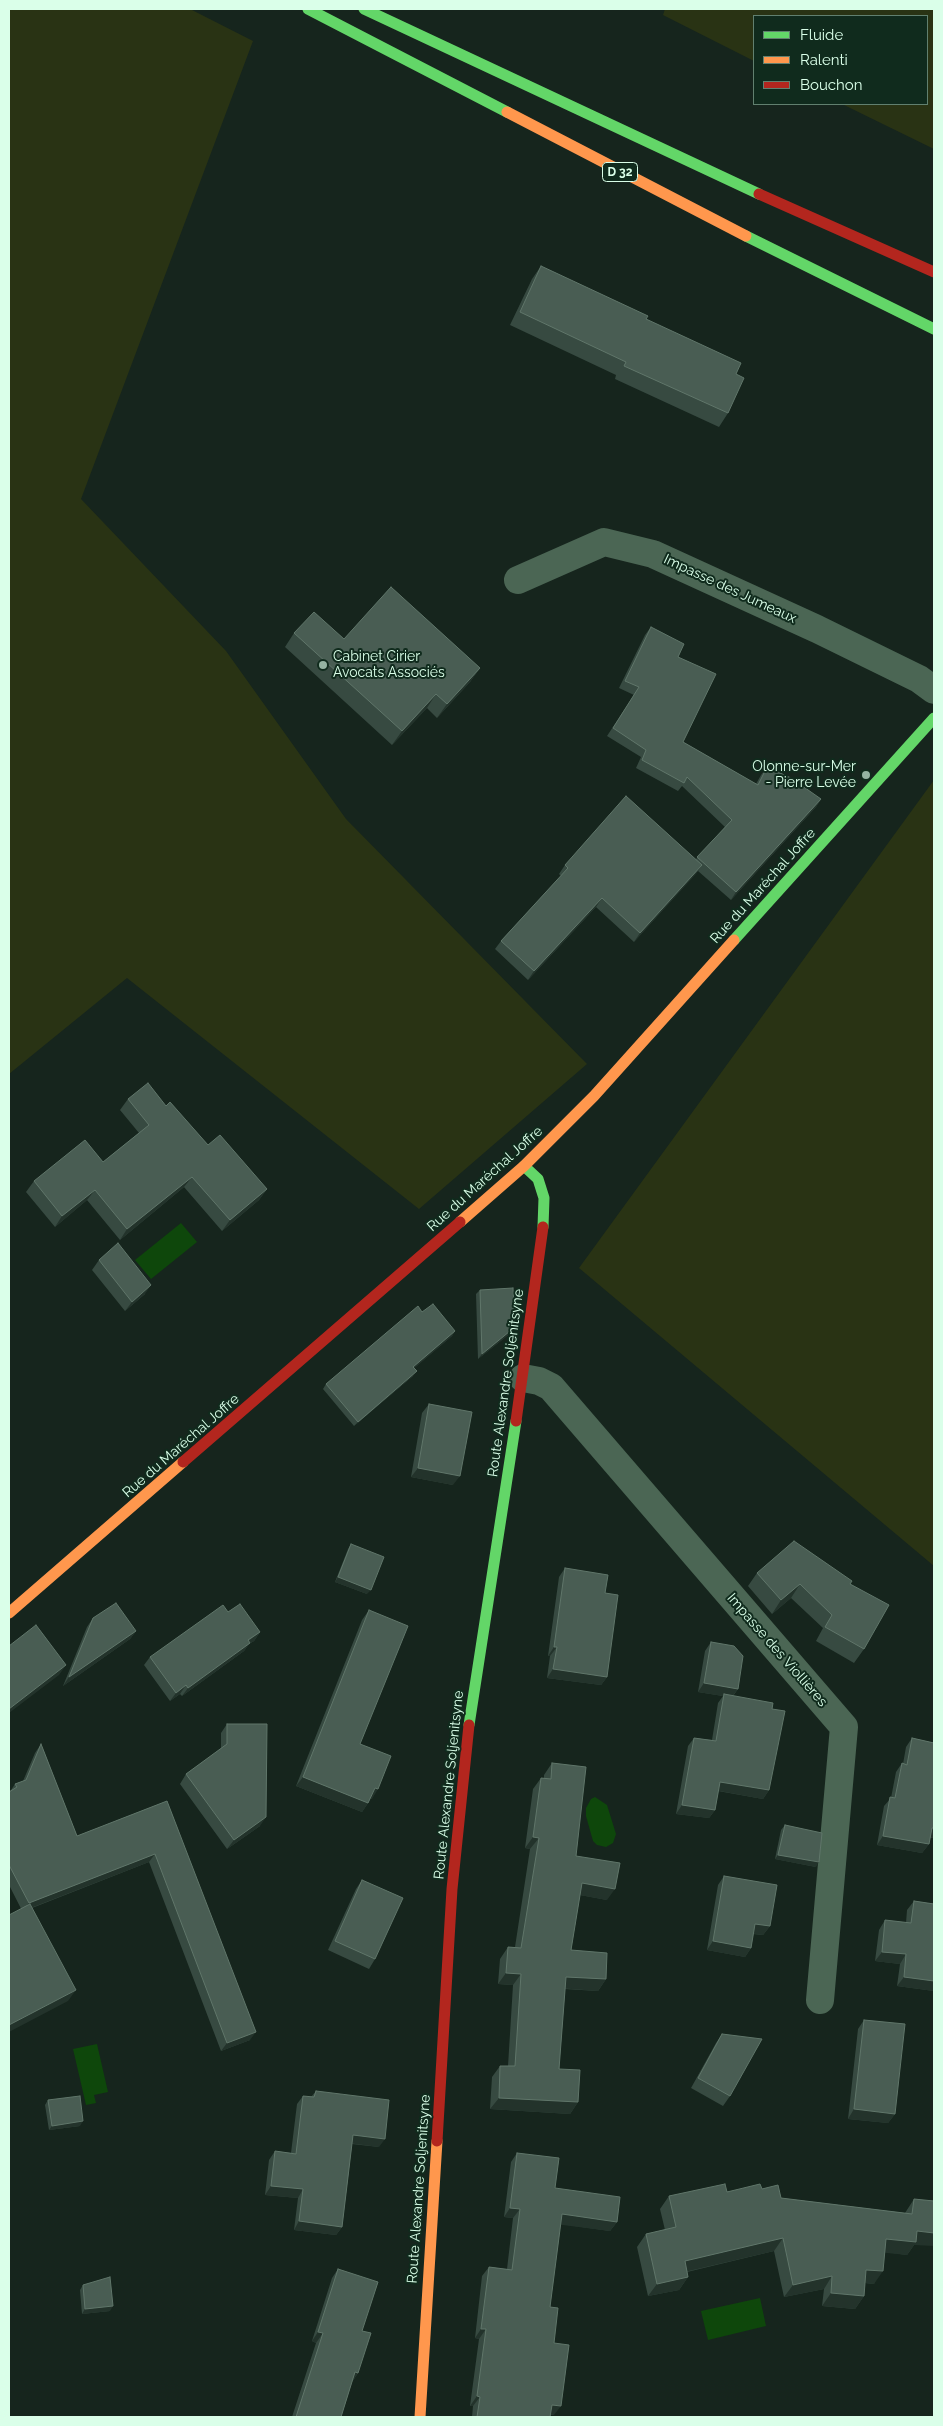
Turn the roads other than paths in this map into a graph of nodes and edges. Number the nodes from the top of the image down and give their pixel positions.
1 (308, 9) edge
2 (364, 9) edge
3 (934, 272) edge
4 (934, 329) edge
5 (518, 580) dead end
6 (934, 690) edge
7 (934, 718) edge
8 (524, 1166) junction
9 (523, 1378) junction
10 (9, 1613) edge
11 (820, 2000) dead end
12 (420, 2417) edge

1 - 4 street, D 32
2 - 3 street
5 - 6 street, Impasse des Jumeaux
7 - 8 street, Rue du Maréchal Joffre
8 - 9 street, Route Alexandre Soljenitsyne
8 - 10 street, Rue du Maréchal Joffre
9 - 11 street, Impasse des Viollières
9 - 12 street, Route Alexandre Soljenitsyne

